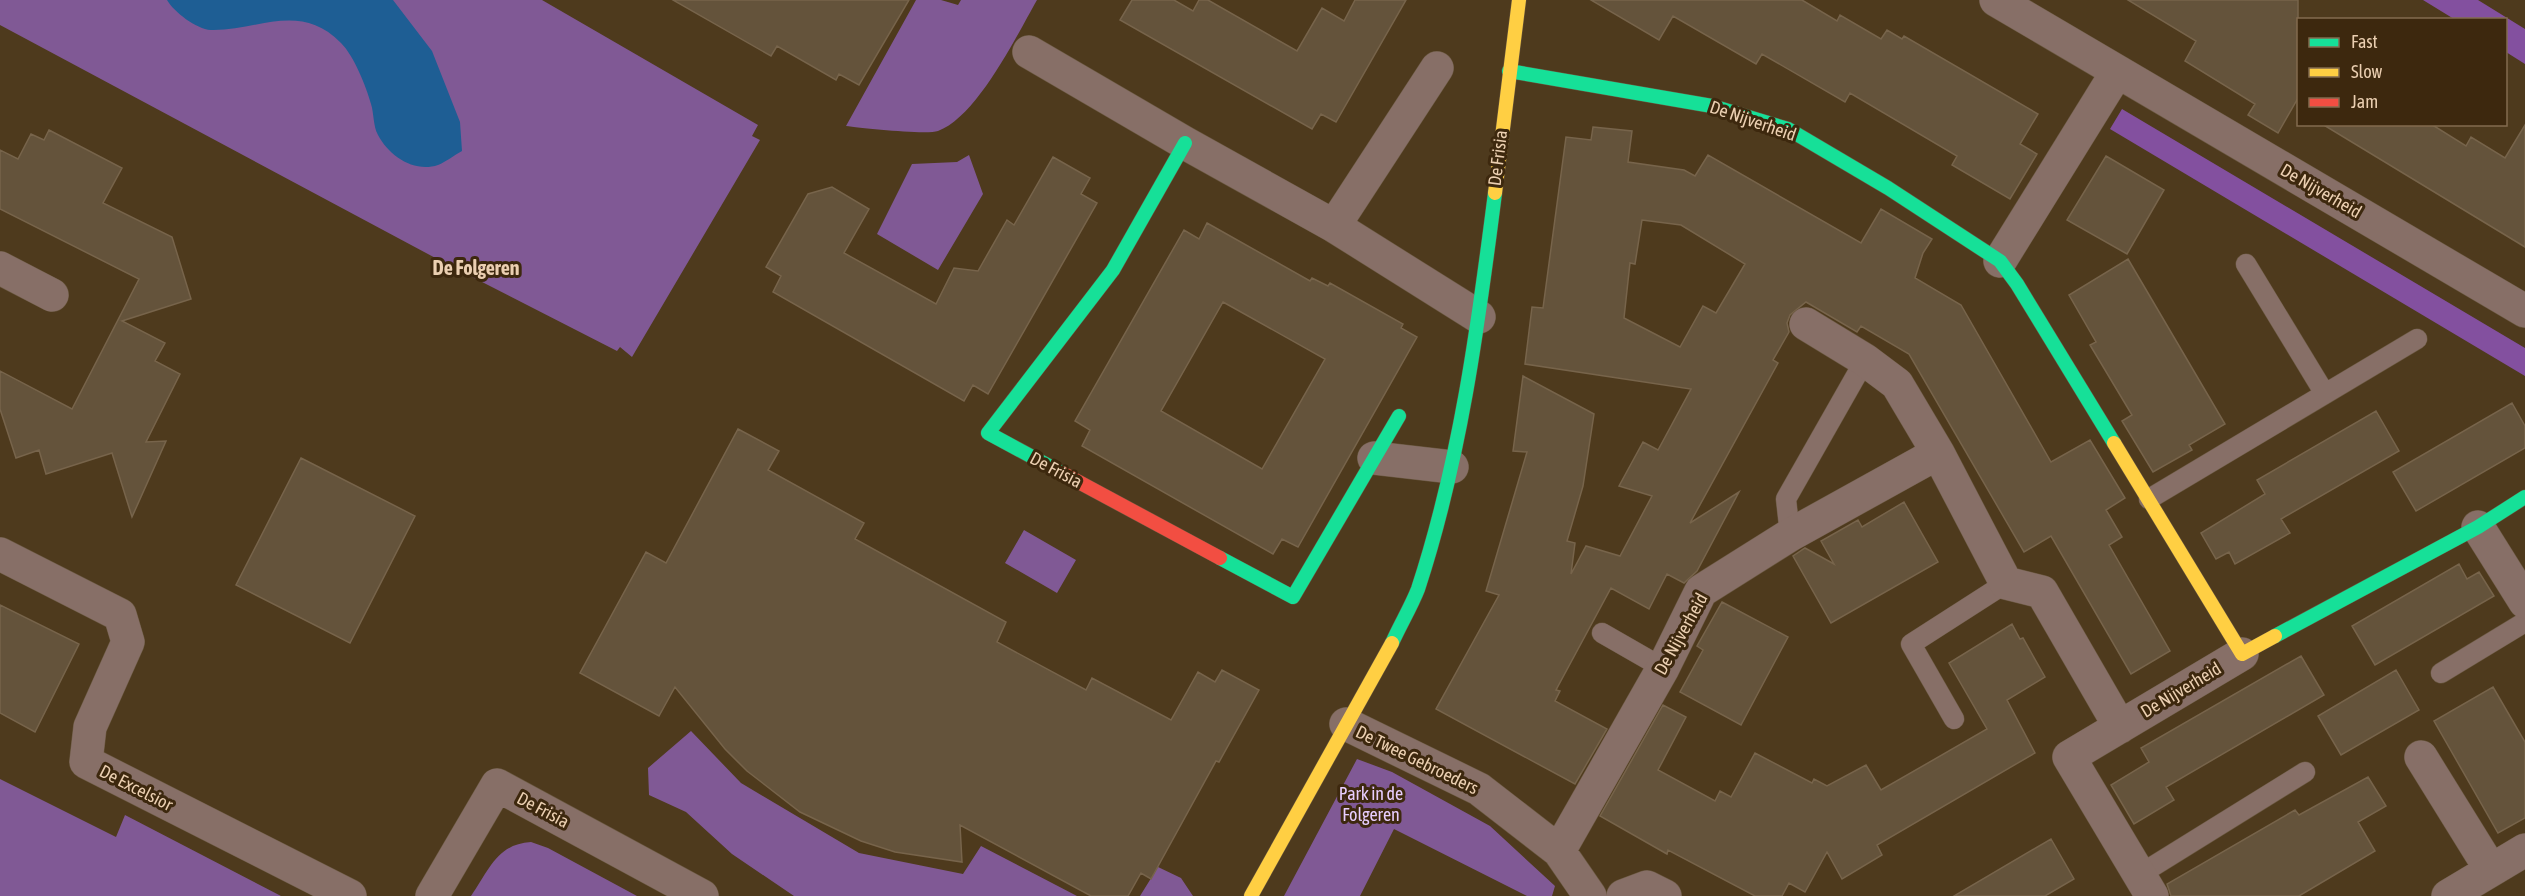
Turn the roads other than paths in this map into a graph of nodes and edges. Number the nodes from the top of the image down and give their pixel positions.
1 (1519, 0) edge
2 (1996, 0) edge
3 (1029, 52) dead end
4 (1437, 68) dead end
5 (1509, 71) junction
6 (2117, 72) junction
7 (1185, 143) junction
8 (1334, 226) junction
9 (2000, 261) junction
10 (2246, 264) dead end
11 (0, 268) edge
12 (52, 295) dead end
13 (2525, 311) edge
14 (1479, 317) junction
15 (1806, 324) dead end
16 (2417, 339) dead end
17 (1865, 360) junction
18 (2325, 394) junction
19 (1399, 416) dead end
20 (1938, 453) junction
21 (1374, 458) junction
22 (1452, 467) junction
23 (2525, 497) edge
24 (2149, 499) junction
25 (2478, 527) junction
26 (1790, 535) junction
27 (0, 554) edge
28 (2006, 584) junction
29 (2525, 602) edge
30 (2525, 622) edge
31 (1602, 633) dead end
32 (2242, 654) junction
33 (1663, 668) junction
34 (2440, 673) dead end
35 (1954, 718) dead end
36 (1346, 724) junction
37 (2120, 727) junction
38 (2421, 757) dead end
39 (2305, 772) dead end
40 (2525, 850) edge
41 (1559, 851) junction
42 (2491, 870) junction
43 (2145, 885) edge
44 (350, 896) edge
45 (432, 896) edge
46 (702, 896) edge
47 (1251, 896) edge
48 (1590, 896) edge
49 (1623, 896) edge
50 (1665, 896) edge
51 (2448, 896) edge

1 - 5 street, De Frisia
2 - 6 street, De Nijverheid
3 - 7 street
4 - 8 street
5 - 9 street, De Nijverheid
5 - 14 street, De Frisia
6 - 9 street
6 - 13 street, De Nijverheid
7 - 8 street
7 - 21 street, De Frisia
8 - 14 street
9 - 24 street, De Nijverheid
10 - 18 lane
11 - 12 street
14 - 22 street, De Frisia
15 - 17 street
16 - 18 lane
17 - 20 street
17 - 26 lane
18 - 24 lane
19 - 21 street, De Frisia
20 - 26 street, De Nijverheid
20 - 28 street
21 - 22 street
22 - 36 street, De Frisia
23 - 25 street, De Nijverheid
24 - 32 street, De Nijverheid
25 - 29 street
25 - 32 street, De Nijverheid
26 - 33 street, De Nijverheid
27 - 44 street, De Excelsior
28 - 35 lane
28 - 37 street, De Nijverheid
30 - 34 lane
31 - 33 lane
32 - 37 street, De Nijverheid
33 - 41 street, De Nijverheid
36 - 41 street, De Twee Gebroeders
36 - 47 street, De Frisia
37 - 43 street, De Nijverheid
38 - 42 street
39 - 43 lane
40 - 42 street
41 - 48 street, De Twee Gebroeders
42 - 51 street
45 - 46 street, De Frisia
49 - 50 street

